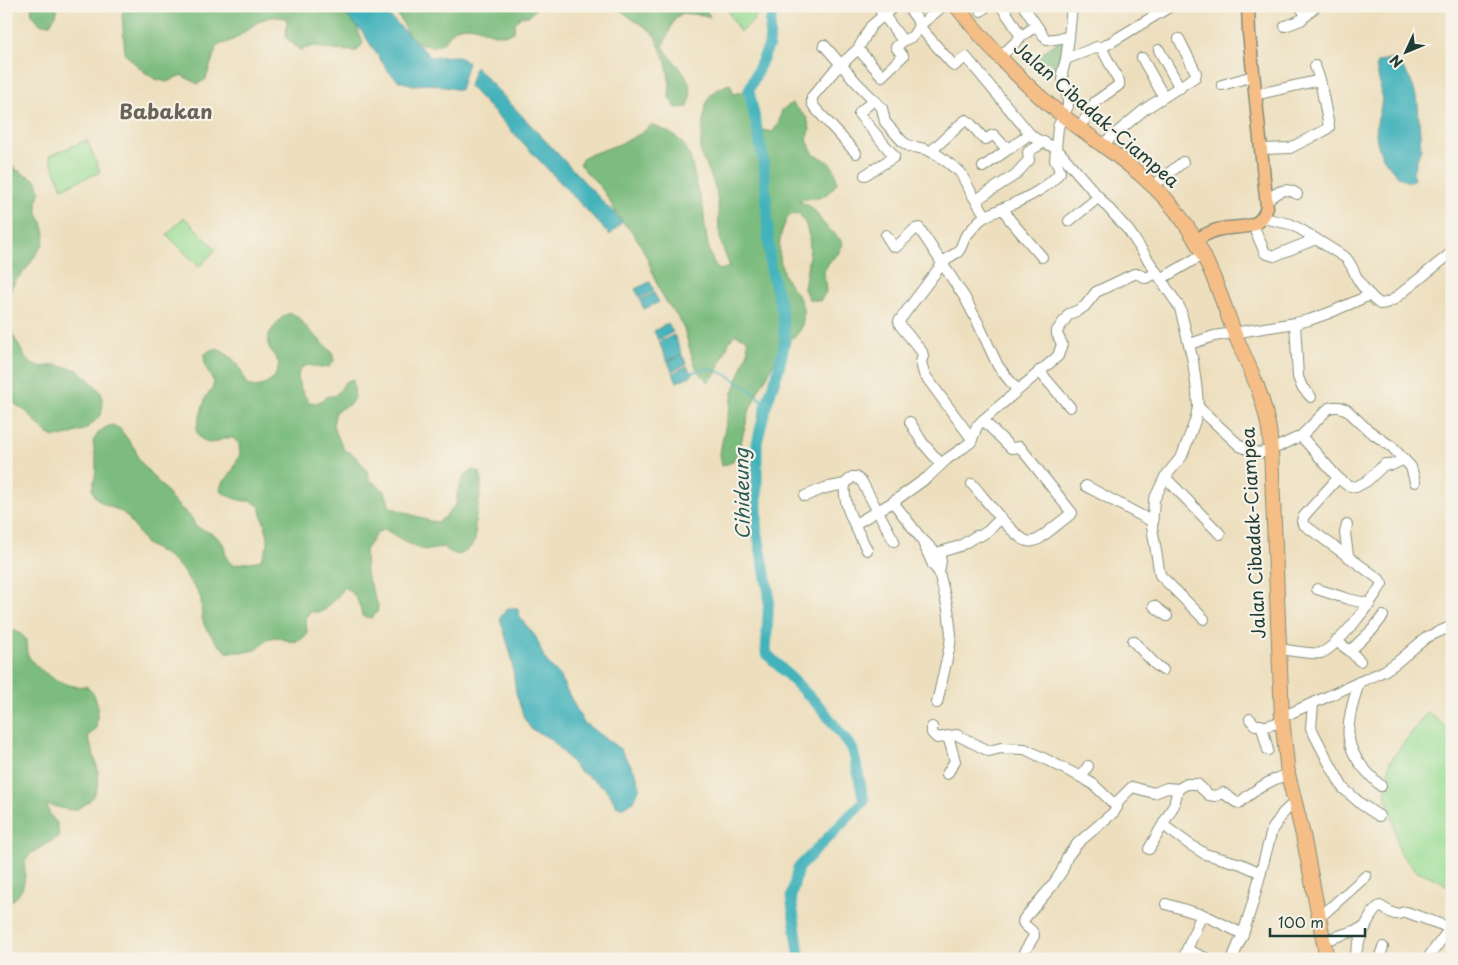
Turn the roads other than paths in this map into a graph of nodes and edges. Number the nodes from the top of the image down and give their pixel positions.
1 (876, 6) edge
2 (896, 6) edge
3 (907, 6) edge
4 (943, 6) edge
5 (956, 6) edge
6 (1001, 6) edge
7 (1072, 6) edge
8 (1171, 6) edge
9 (1248, 6) edge
10 (1299, 6) edge
11 (1316, 6) edge
12 (1024, 7) edge
13 (884, 16) junction
14 (1306, 16) junction
15 (919, 26) junction
16 (1036, 26) junction
17 (1285, 26) dead end
18 (1021, 37) junction
19 (1067, 38) junction
20 (1179, 39) dead end
21 (903, 41) junction
22 (824, 45) dead end
23 (1104, 47) junction
24 (858, 49) junction
25 (1159, 50) dead end
26 (1000, 57) junction
27 (1142, 58) dead end
28 (1066, 59) junction
29 (841, 64) junction
30 (1315, 66) dead end
31 (1253, 76) junction
32 (1320, 80) junction
33 (1222, 85) dead end
34 (1180, 88) junction
35 (1255, 95) junction
36 (1164, 97) junction
37 (874, 100) junction
38 (1062, 115) junction
39 (1079, 127) junction
40 (1030, 134) junction
41 (1044, 142) junction
42 (1103, 144) junction
43 (1010, 148) junction
44 (1056, 148) junction
45 (1262, 149) junction
46 (931, 151) junction
47 (856, 152) dead end
48 (1183, 162) dead end
49 (983, 167) dead end
50 (865, 175) dead end
51 (1153, 186) junction
52 (1297, 194) dead end
53 (1099, 197) junction
54 (976, 200) junction
55 (1267, 200) junction
56 (1003, 208) junction
57 (986, 216) junction
58 (1069, 221) dead end
59 (1258, 222) junction
60 (886, 235) dead end
61 (1316, 239) junction
62 (1194, 240) junction
63 (1452, 251) edge
64 (1202, 255) junction
65 (1042, 257) dead end
66 (942, 264) junction
67 (1159, 276) junction
68 (1370, 294) junction
69 (1294, 323) junction
70 (1235, 333) junction
71 (1190, 344) junction
72 (1039, 372) junction
73 (1017, 390) junction
74 (1311, 397) dead end
75 (1070, 407) dead end
76 (1198, 407) junction
77 (983, 420) junction
78 (910, 422) dead end
79 (1301, 436) junction
80 (972, 439) junction
81 (1271, 450) junction
82 (1404, 459) junction
83 (941, 464) junction
84 (1165, 477) junction
85 (1338, 478) junction
86 (1415, 482) dead end
87 (845, 484) junction
88 (972, 484) dead end
89 (1086, 486) dead end
90 (805, 496) dead end
91 (893, 502) junction
92 (877, 511) junction
93 (1001, 518) junction
94 (1153, 522) junction
95 (855, 524) junction
96 (1347, 525) dead end
97 (1220, 534) dead end
98 (920, 537) junction
99 (894, 541) dead end
100 (867, 550) dead end
101 (937, 553) junction
102 (1348, 555) junction
103 (939, 572) junction
104 (1317, 589) dead end
105 (1370, 604) junction
106 (1154, 606) dead end
107 (1167, 616) dead end
108 (1383, 616) dead end
109 (1204, 619) dead end
110 (1452, 626) edge
111 (1133, 641) dead end
112 (1336, 641) junction
113 (1279, 649) junction
114 (1350, 651) junction
115 (1360, 661) dead end
116 (1163, 670) dead end
117 (1359, 682) junction
118 (937, 703) dead end
119 (1313, 704) junction
120 (1250, 719) dead end
121 (1282, 720) junction
122 (932, 727) dead end
123 (1262, 727) junction
124 (948, 736) junction
125 (1268, 750) dead end
126 (1088, 766) dead end
127 (947, 774) dead end
128 (1288, 774) junction
129 (1081, 777) junction
130 (1381, 786) dead end
131 (1178, 788) junction
132 (1295, 802) junction
133 (1117, 807) junction
134 (1379, 816) dead end
135 (1163, 825) junction
136 (1149, 849) dead end
137 (1260, 873) junction
138 (1366, 876) dead end
139 (1166, 904) dead end
140 (1202, 914) junction
141 (1319, 918) junction
142 (1366, 927) junction
143 (1243, 934) junction
144 (1323, 941) junction
145 (1383, 947) dead end
146 (1185, 954) edge
147 (1020, 959) edge
148 (1208, 959) edge
149 (1232, 959) edge
150 (1326, 959) edge
151 (1355, 959) edge
152 (1379, 959) edge
153 (1427, 959) edge

1 - 13 street
2 - 13 street
3 - 15 street
4 - 15 street
5 - 26 highway, Jalan Cibadak-Ciampea
6 - 18 street
7 - 19 street
8 - 23 street
9 - 31 main road
10 - 14 street
11 - 14 street
12 - 16 street
13 - 21 street
13 - 24 street
14 - 17 street
15 - 21 street
15 - 40 street
16 - 18 street
16 - 19 street
18 - 26 street
19 - 28 street
20 - 34 street
21 - 24 street
22 - 29 street
23 - 28 street
23 - 39 street
24 - 29 street
25 - 34 street
26 - 38 highway, Jalan Cibadak-Ciampea
27 - 36 street
28 - 38 street
29 - 37 street
29 - 47 street
30 - 32 street
31 - 33 street
31 - 35 main road
32 - 35 street
32 - 45 street
34 - 36 street
35 - 45 main road
36 - 42 street
37 - 46 street
37 - 50 street
38 - 39 highway, Jalan Cibadak-Ciampea
38 - 44 street
39 - 42 highway, Jalan Cibadak-Ciampea
40 - 41 street
40 - 43 street
41 - 44 street
41 - 54 street
42 - 51 highway, Jalan Cibadak-Ciampea
43 - 46 street
43 - 49 street
44 - 53 street
44 - 56 street
45 - 55 main road
46 - 54 street
48 - 51 street
51 - 62 highway, Jalan Cibadak-Ciampea
52 - 55 street
53 - 58 street
53 - 67 street
54 - 57 street
55 - 59 main road
56 - 57 street
56 - 65 street
57 - 66 street
59 - 61 street
59 - 61 street
59 - 62 main road
60 - 66 street
61 - 68 street
62 - 64 highway, Jalan Cibadak-Ciampea
63 - 68 street
64 - 67 street
64 - 70 highway, Jalan Cibadak-Ciampea
66 - 73 street
66 - 80 street
67 - 71 street
67 - 72 street
68 - 69 street
69 - 70 street
69 - 74 street
70 - 71 street
70 - 81 highway, Jalan Cibadak-Ciampea
71 - 76 street
72 - 73 street
72 - 75 street
73 - 77 street
76 - 81 street
76 - 84 street
77 - 80 street
77 - 93 street
78 - 83 street
79 - 81 street
79 - 82 street
79 - 85 street
80 - 83 street
81 - 113 highway, Jalan Cibadak-Ciampea
82 - 85 street
82 - 86 street
83 - 91 street
84 - 94 street
84 - 97 street
85 - 102 street
87 - 90 street
87 - 92 street
87 - 95 street
88 - 93 street
89 - 94 street
91 - 92 street
91 - 98 street
92 - 95 street
92 - 99 street
93 - 101 street
94 - 109 street
95 - 100 street
96 - 102 street
98 - 101 street
98 - 103 street
101 - 103 street
102 - 105 street
103 - 118 street
104 - 105 street
105 - 112 street
106 - 107 street
108 - 114 street
110 - 117 street
111 - 116 street
112 - 113 street
112 - 114 street
113 - 121 highway, Jalan Cibadak-Ciampea
114 - 115 street
117 - 119 street
117 - 130 street
119 - 121 street
119 - 134 street
120 - 123 street
121 - 123 street
121 - 128 highway, Jalan Cibadak-Ciampea
122 - 124 street
123 - 125 street
124 - 127 street
124 - 129 street
126 - 129 street
128 - 131 street
128 - 132 highway, Jalan Cibadak-Ciampea
129 - 133 street
131 - 133 street
131 - 135 street
132 - 137 street
132 - 141 highway, Jalan Cibadak-Ciampea
133 - 147 street
135 - 136 street
135 - 137 street
137 - 143 street
138 - 141 street
139 - 140 street
140 - 143 street
140 - 146 street
141 - 144 highway, Jalan Cibadak-Ciampea
142 - 144 street
142 - 151 street
142 - 153 street
143 - 149 street
144 - 150 highway, Jalan Cibadak-Ciampea
145 - 152 street
146 - 148 street

